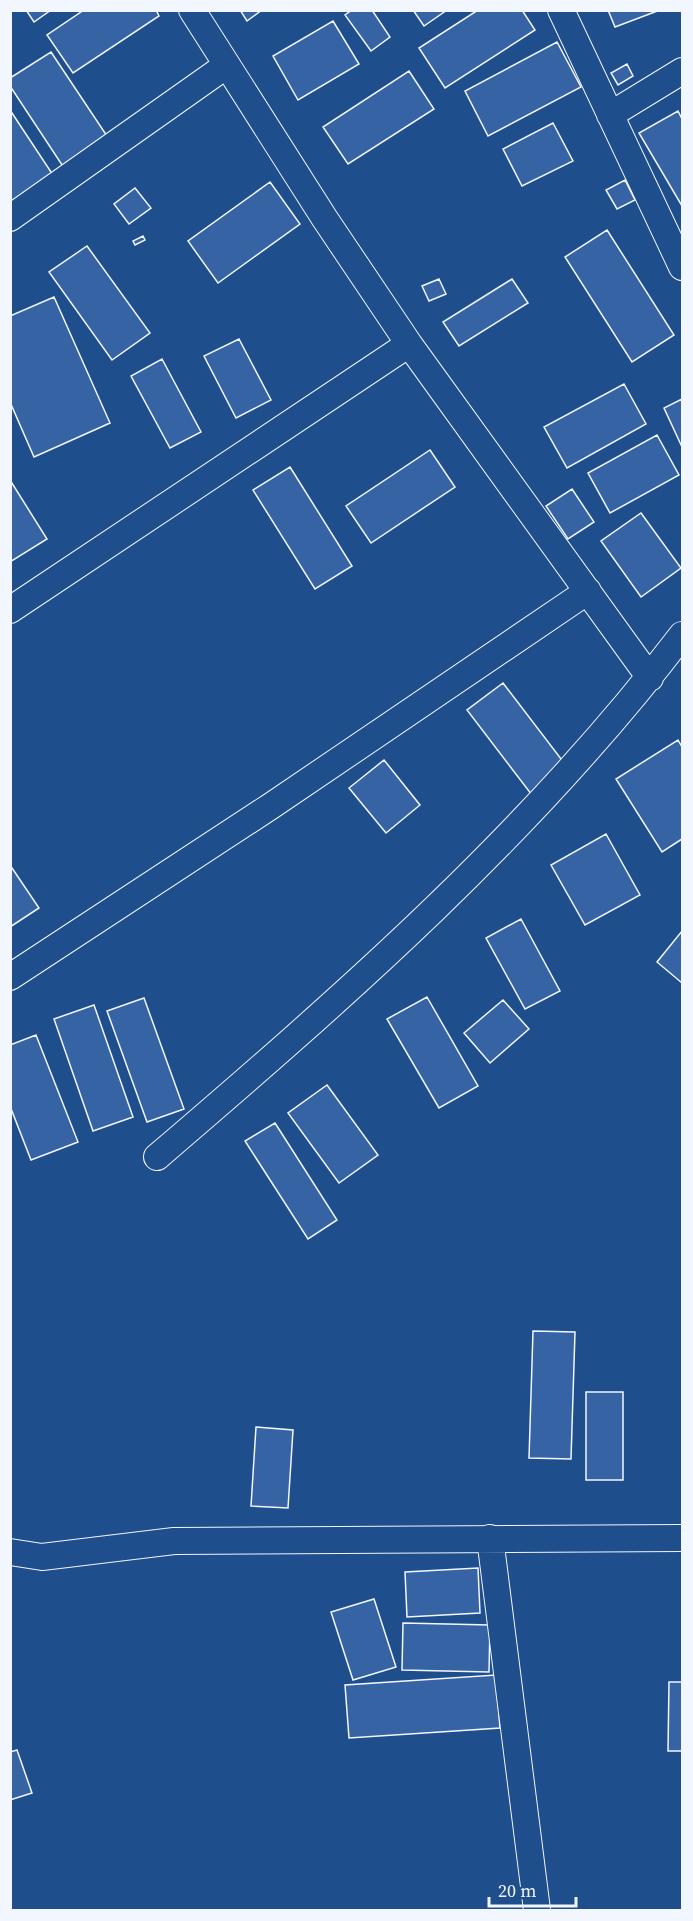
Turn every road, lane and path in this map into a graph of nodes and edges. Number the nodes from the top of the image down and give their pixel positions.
1 (192, 10) edge
2 (561, 10) edge
3 (227, 65) junction
4 (682, 70) edge
5 (610, 115) junction
6 (10, 218) edge
7 (682, 267) edge
8 (410, 344) junction
9 (588, 591) junction
10 (10, 610) edge
11 (682, 635) edge
12 (650, 678) junction
13 (10, 977) edge
14 (157, 1157) dead end
15 (490, 1538) junction
16 (682, 1538) edge
17 (10, 1552) edge
18 (537, 1911) edge

1 - 3 street
2 - 5 street
3 - 6 street
3 - 8 street
4 - 5 street
5 - 7 street
8 - 9 street
8 - 10 street
9 - 12 street
9 - 13 street
11 - 12 street
12 - 14 street
15 - 16 street
15 - 17 street
15 - 18 street

